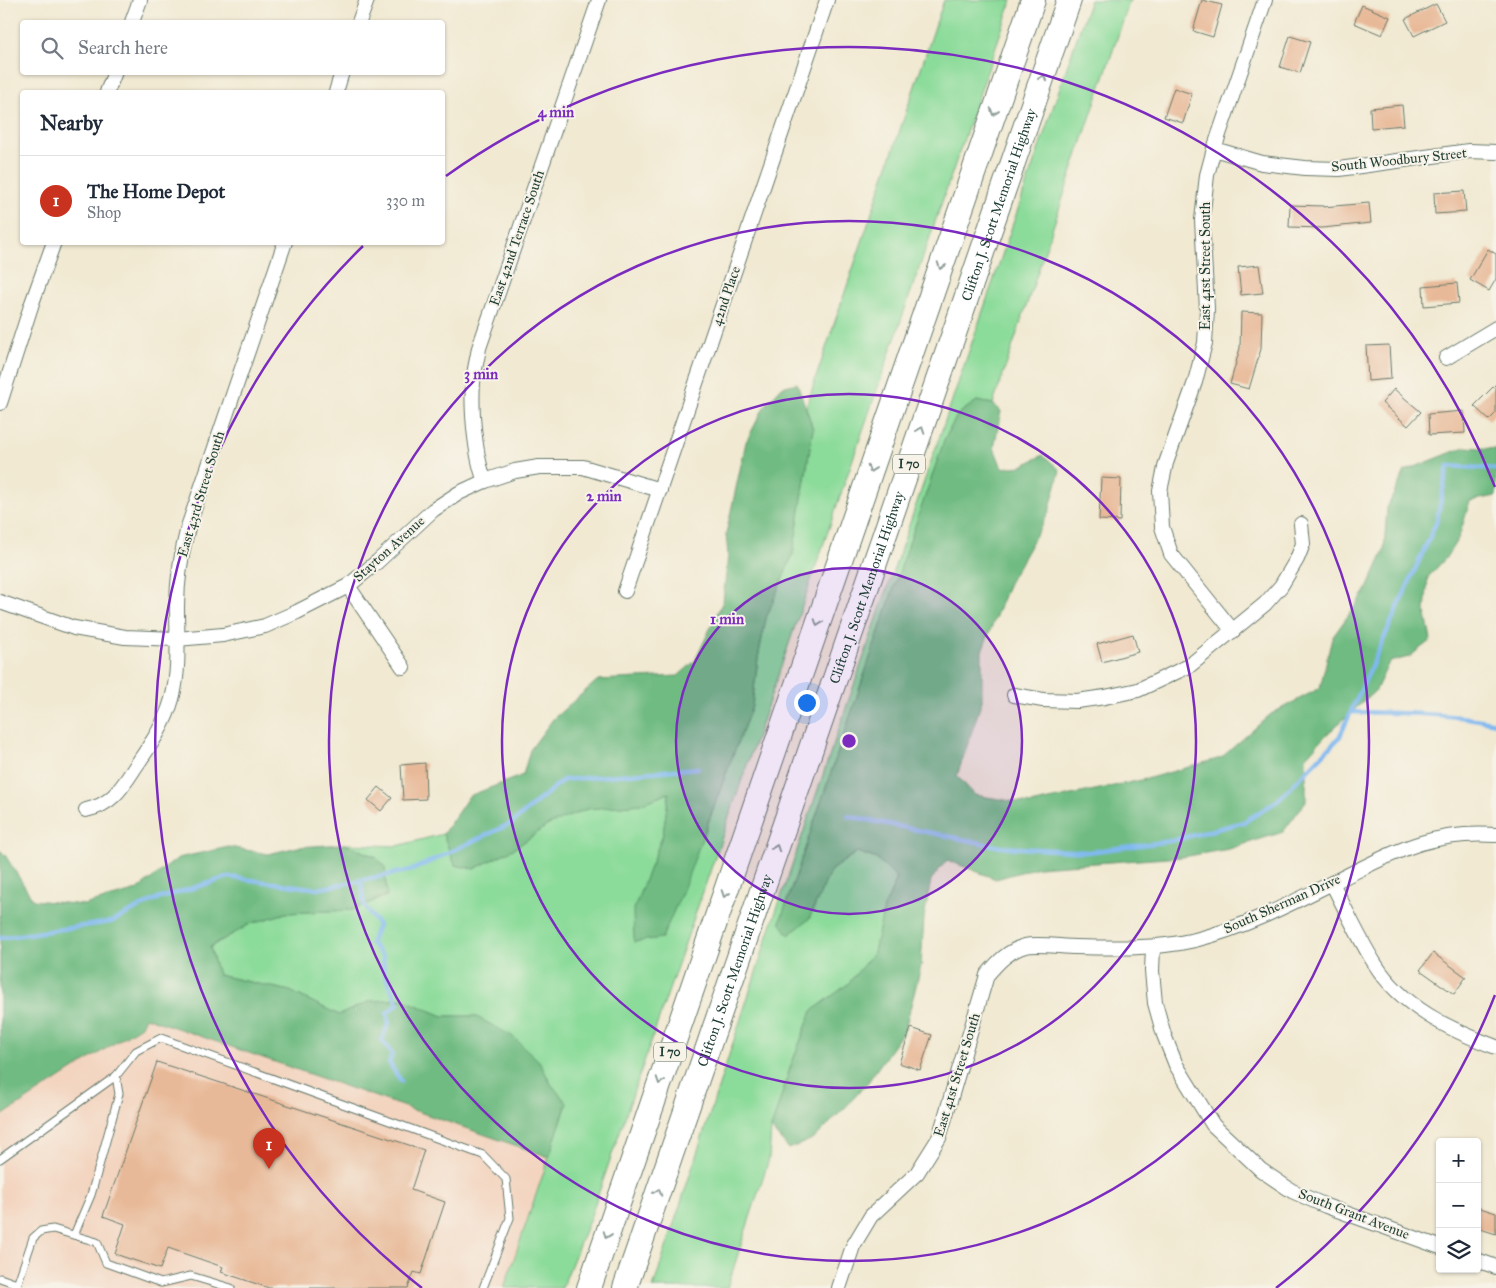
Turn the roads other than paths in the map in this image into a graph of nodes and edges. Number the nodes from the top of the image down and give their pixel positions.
1 (140, 0) edge
2 (367, 0) edge
3 (599, 0) edge
4 (827, 0) edge
5 (1033, 0) edge
6 (1069, 0) edge
7 (1265, 0) edge
8 (133, 20) edge
9 (360, 20) edge
10 (114, 75) edge
11 (341, 75) edge
12 (108, 90) edge
13 (337, 90) edge
14 (1214, 149) junction
15 (1496, 152) edge
16 (53, 245) edge
17 (283, 245) edge
18 (1496, 328) edge
19 (1446, 358) dead end
20 (0, 403) edge
21 (485, 481) junction
22 (660, 490) junction
23 (1301, 524) dead end
24 (348, 586) junction
25 (624, 591) dead end
26 (0, 602) edge
27 (1233, 631) junction
28 (178, 639) junction
29 (403, 667) dead end
30 (1014, 695) dead end
31 (86, 810) dead end
32 (1496, 835) edge
33 (1332, 883) junction
34 (1153, 947) junction
35 (1003, 956) joint
36 (1496, 1047) edge
37 (116, 1076) junction
38 (0, 1159) edge
39 (74, 1235) junction
40 (1436, 1246) edge
41 (1481, 1261) edge
42 (1496, 1267) edge
43 (0, 1278) edge
44 (17, 1286) edge
45 (231, 1288) edge
46 (482, 1288) edge
47 (589, 1288) edge
48 (624, 1288) edge
49 (839, 1288) edge

1 - 8 street
2 - 9 street
3 - 21 street, East 42nd Terrace South
4 - 22 street, 42nd Place
5 -> 47 highway, I 70
48 -> 6 highway, Clifton J. Scott Memorial Highway / I 70
7 - 14 street, East 41st Street South
10 - 12 street
11 - 13 street
14 - 15 street, South Woodbury Street
14 - 27 street, East 41st Street South
16 - 20 street
17 - 28 street, East 43rd Street South
18 - 19 street
21 - 22 street, Stayton Avenue
21 - 24 street, Stayton Avenue
22 - 25 street, 42nd Place
23 - 27 street
24 - 28 street, Stayton Avenue
24 - 29 street
26 - 28 street, Stayton Avenue
27 - 30 street
28 - 31 street, East 43rd Street South
32 - 33 street, South Sherman Drive
33 - 34 street, South Sherman Drive
33 - 36 street
34 - 35 street, South Sherman Drive
34 - 40 street, South Grant Avenue
35 - 49 street, East 41st Street South
37 - 38 lane
37 - 39 lane
37 - 46 lane
39 - 44 lane
39 - 45 lane
41 - 42 street
43 - 44 lane

